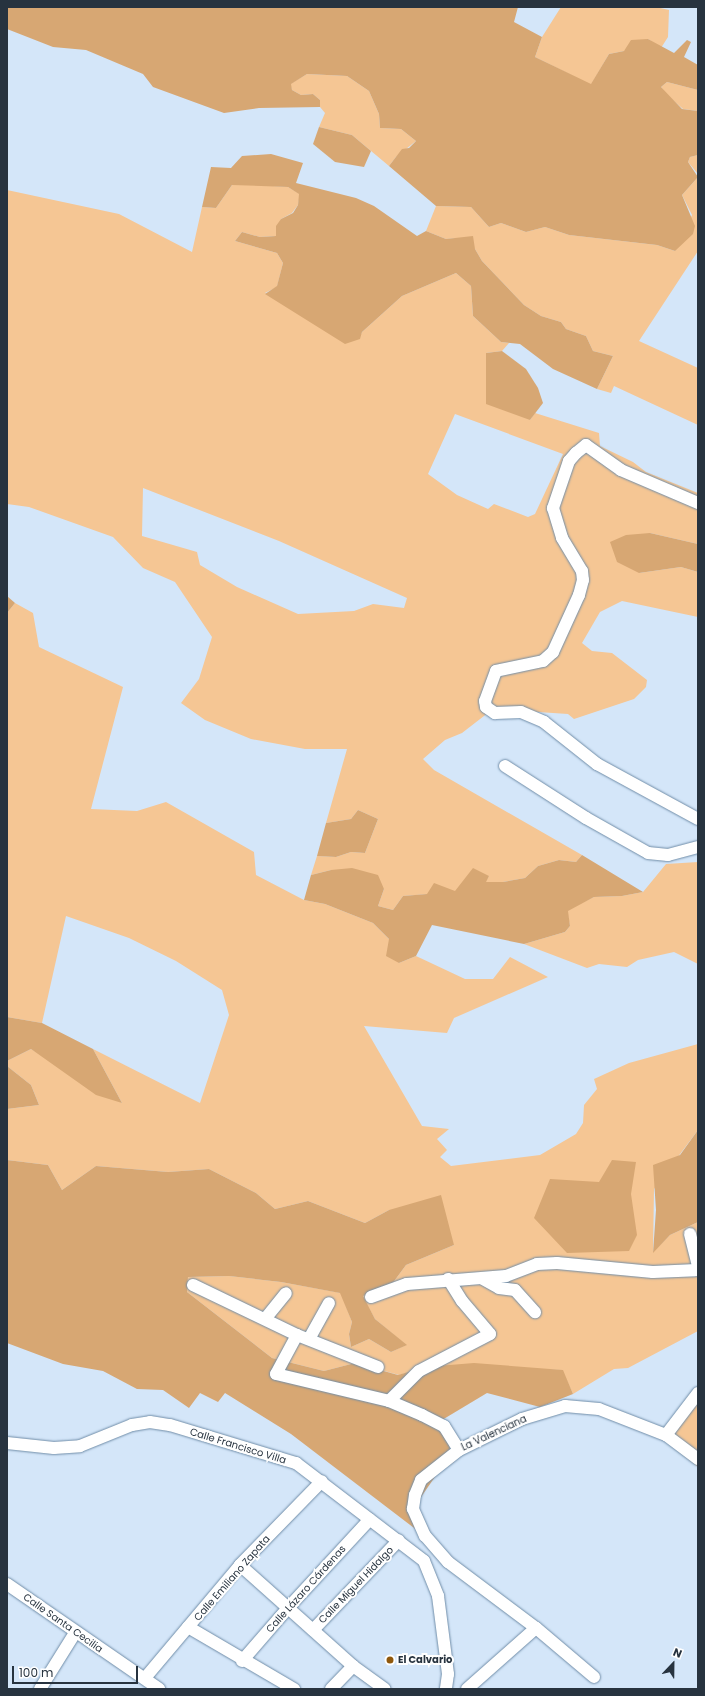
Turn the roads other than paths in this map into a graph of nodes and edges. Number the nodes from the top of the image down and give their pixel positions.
1 (698, 503) edge
2 (505, 766) dead end
3 (698, 819) edge
4 (698, 847) edge
5 (690, 1234) dead end
6 (698, 1268) edge
7 (483, 1278) junction
8 (448, 1279) junction
9 (193, 1285) dead end
10 (286, 1293) dead end
11 (371, 1297) dead end
12 (329, 1303) dead end
13 (535, 1312) dead end
14 (265, 1319) junction
15 (303, 1337) junction
16 (378, 1367) dead end
17 (698, 1392) edge
18 (389, 1401) junction
19 (666, 1435) junction
20 (7, 1443) edge
21 (459, 1450) junction
22 (698, 1459) edge
23 (322, 1481) junction
24 (370, 1519) junction
25 (399, 1540) junction
26 (448, 1562) junction
27 (240, 1565) junction
28 (432, 1577) junction
29 (7, 1584) edge
30 (287, 1609) junction
31 (188, 1627) junction
32 (536, 1628) junction
33 (313, 1630) junction
34 (75, 1633) junction
35 (242, 1661) junction
36 (353, 1666) junction
37 (594, 1677) dead end
38 (145, 1678) junction
39 (40, 1689) edge
40 (159, 1689) edge
41 (294, 1689) edge
42 (331, 1689) edge
43 (384, 1689) edge
44 (446, 1689) edge
45 (467, 1689) edge

1 - 3 street
2 - 4 street
5 - 6 street
6 - 7 street
7 - 8 street
7 - 13 street
8 - 11 street
8 - 18 street
9 - 14 street
10 - 14 street
12 - 15 street
14 - 15 street
15 - 16 street
15 - 18 street
17 - 19 street
18 - 21 street
19 - 21 street, La Valenciana
19 - 22 street, La Valenciana
20 - 23 street, Calle Francisco Villa
21 - 26 street, La Valenciana
23 - 24 street, Calle Francisco Villa
23 - 27 street, Calle Emiliano Zapata
24 - 25 street, Calle Francisco Villa
24 - 30 street, Calle Lázaro Cárdenas
25 - 28 street, Calle Francisco Villa
25 - 33 street, Calle Miguel Hidalgo
26 - 28 street
26 - 32 street
27 - 30 street
27 - 31 street, Calle Emiliano Zapata
28 - 44 street, Calle Francisco Villa
29 - 34 street, Calle Santa Cecilia
30 - 33 street
30 - 35 street, Calle Lázaro Cárdenas
31 - 35 street
31 - 38 street, Calle Emiliano Zapata
32 - 37 street
32 - 45 street
33 - 36 street
34 - 38 street, Calle Santa Cecilia
34 - 39 street
35 - 41 street
36 - 42 street
36 - 43 street
38 - 40 street, Calle Santa Cecilia

